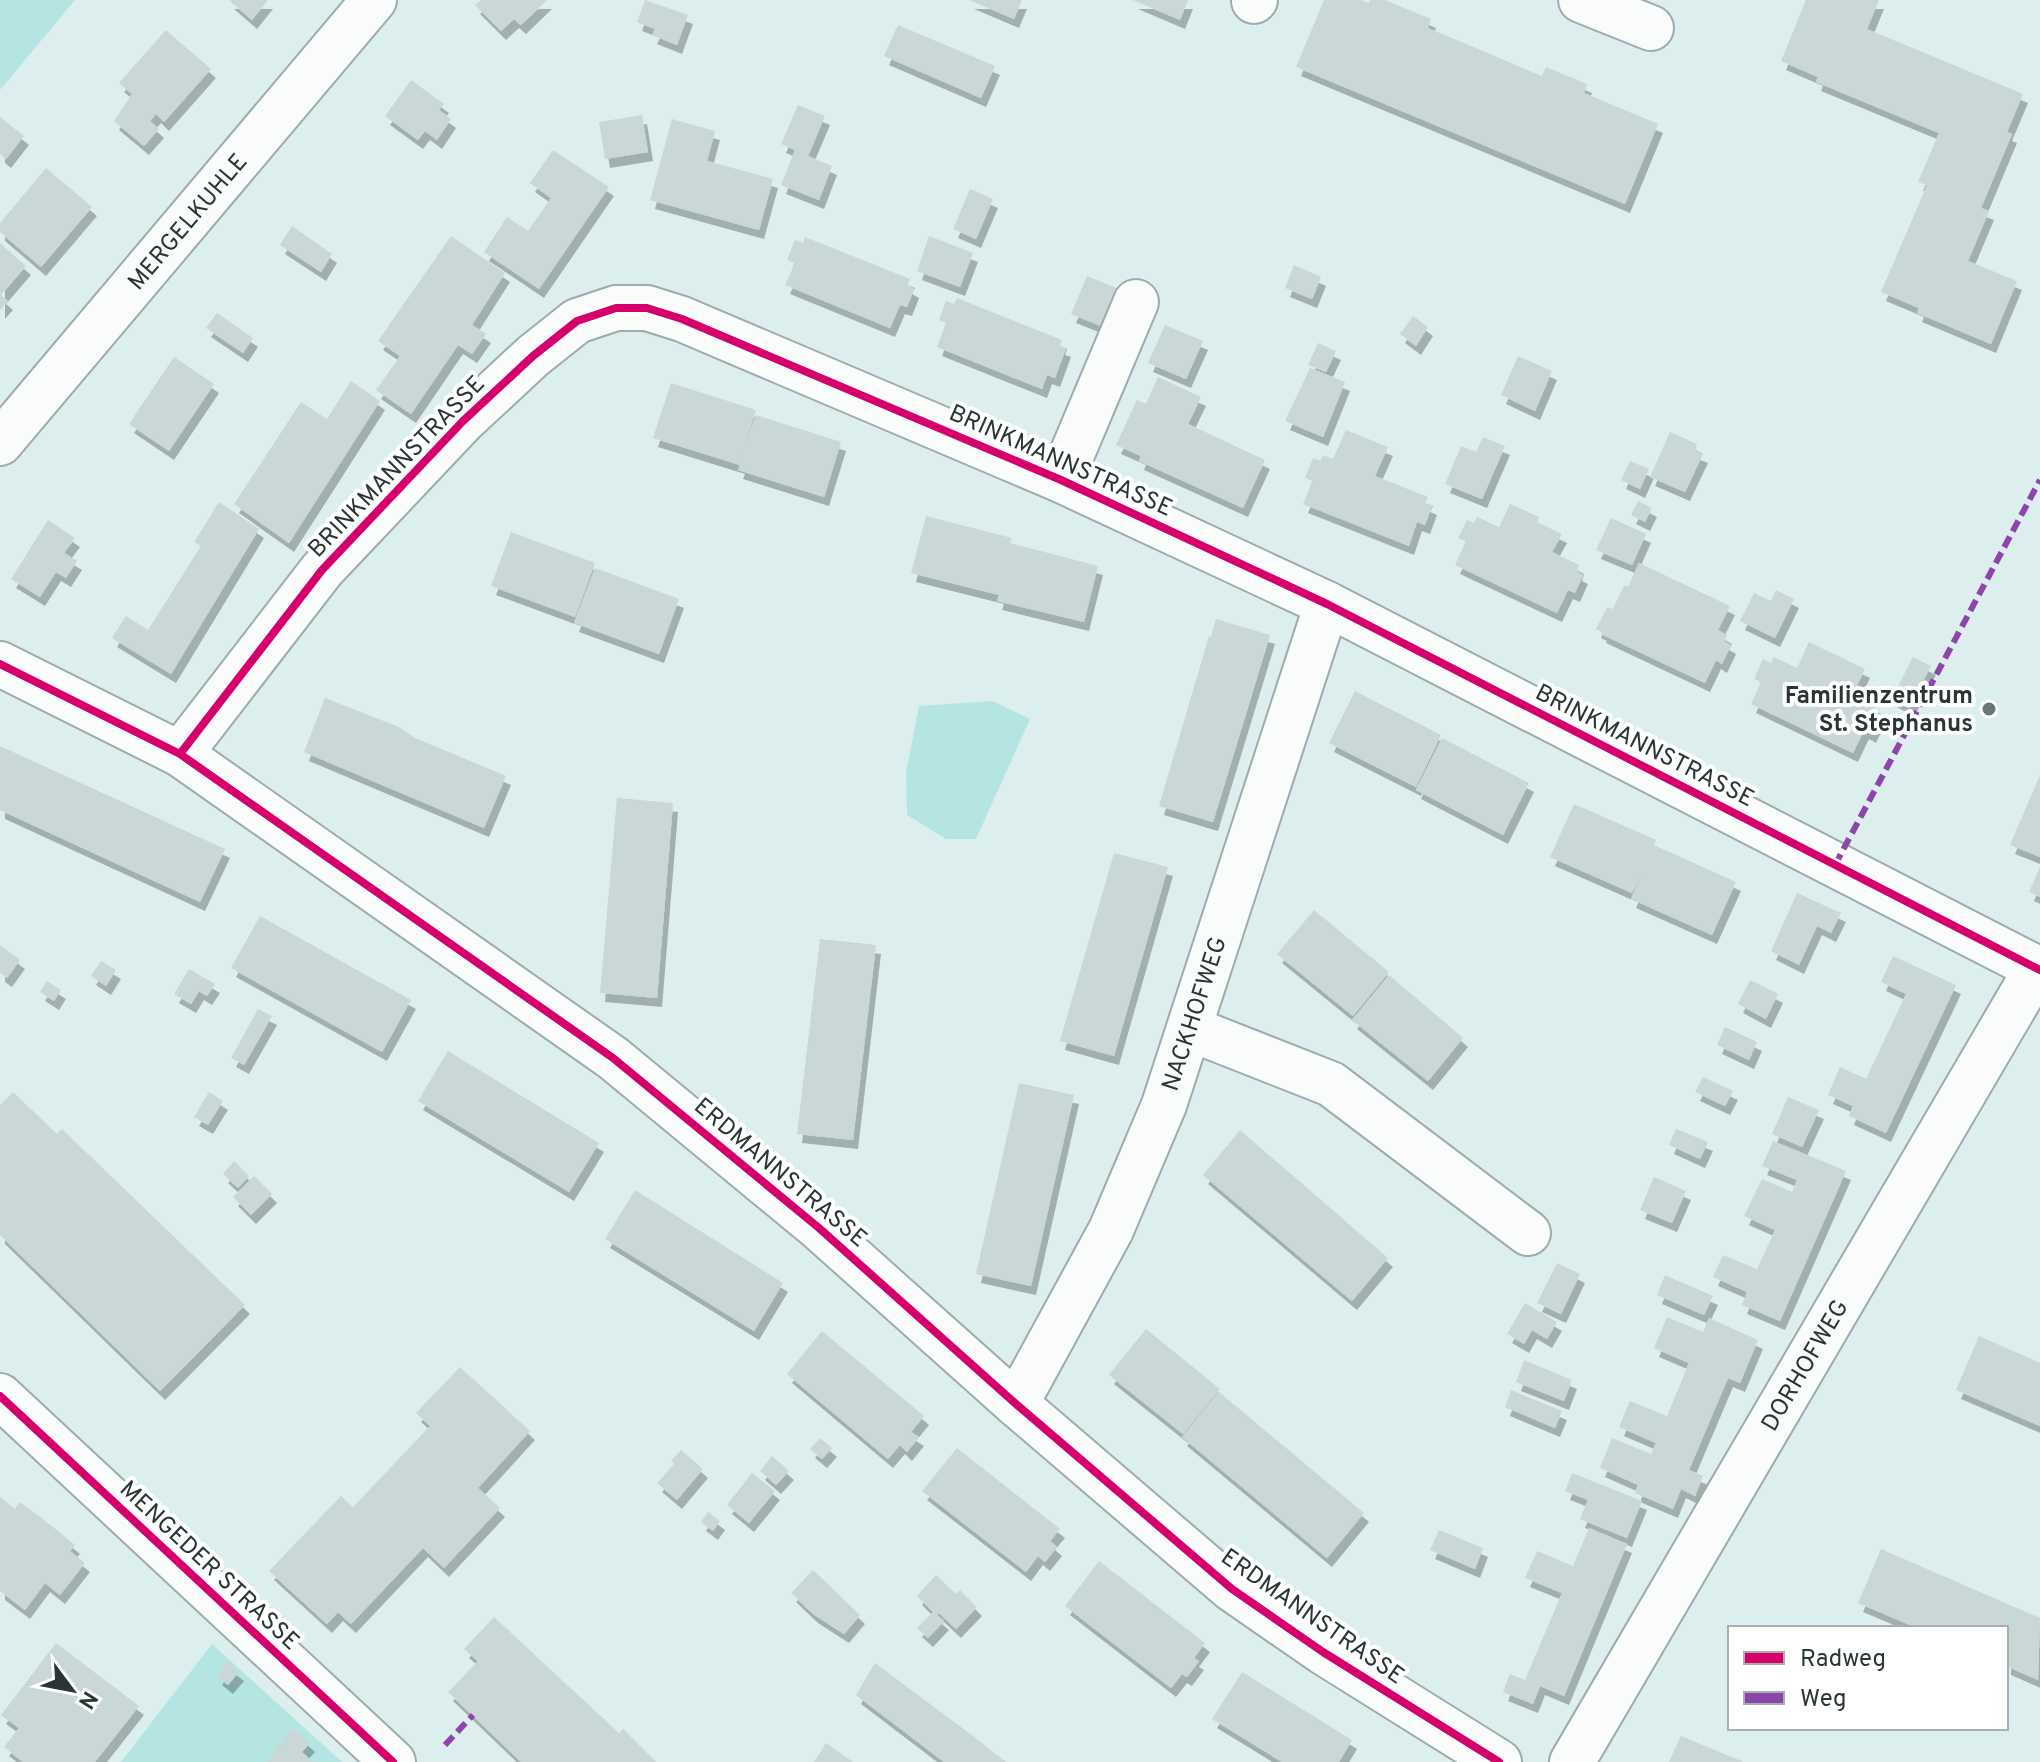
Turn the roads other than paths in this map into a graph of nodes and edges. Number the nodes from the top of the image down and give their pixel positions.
1 (374, 0) edge
2 (1581, 0) edge
3 (1651, 28) dead end
4 (1136, 302) dead end
5 (0, 443) edge
6 (1061, 480) junction
7 (1327, 604) junction
8 (0, 664) edge
9 (180, 754) junction
10 (2038, 969) edge
11 (1191, 1029) junction
12 (1528, 1233) dead end
13 (0, 1396) edge
14 (1016, 1404) junction
15 (393, 1762) edge
16 (1499, 1762) edge
17 (1572, 1762) edge

1 - 5 street, MERGELKUHLE
2 - 3 street
4 - 6 street
6 - 7 street, BRINKMANNSTRASSE
6 - 9 street, BRINKMANNSTRASSE
7 - 10 street, BRINKMANNSTRASSE
7 - 11 street, NACKHOFWEG
8 - 9 street, ERDMANNSTRASSE
9 - 14 street, ERDMANNSTRASSE
10 - 17 street, DORHOFWEG
11 - 12 street
11 - 14 street, NACKHOFWEG
13 - 15 street, MENGEDER STRASSE
14 - 16 street, ERDMANNSTRASSE

